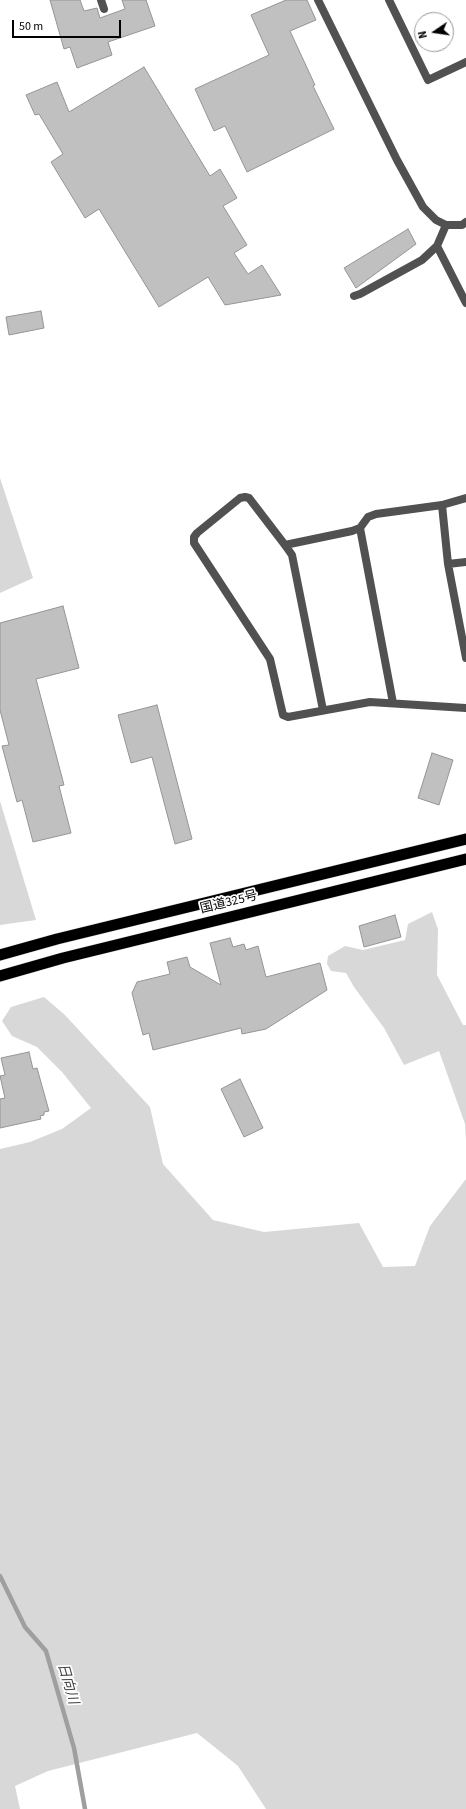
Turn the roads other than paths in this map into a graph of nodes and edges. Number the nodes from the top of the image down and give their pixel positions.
1 (101, 0) edge
2 (318, 0) edge
3 (389, 0) edge
4 (104, 9) dead end
5 (466, 62) edge
6 (466, 222) edge
7 (446, 225) junction
8 (437, 246) junction
9 (354, 296) dead end
10 (466, 303) edge
11 (466, 498) edge
12 (442, 505) junction
13 (360, 528) junction
14 (285, 545) junction
15 (466, 562) edge
16 (448, 564) junction
17 (466, 658) edge
18 (393, 703) junction
19 (466, 708) edge
20 (323, 710) junction
21 (466, 839) edge
22 (466, 859) edge
23 (0, 955) edge
24 (0, 976) edge

1 - 4 street
2 - 7 street
3 - 5 street
6 - 7 street
7 - 8 street
8 - 9 street
8 - 10 street
11 - 12 street
12 - 13 street
12 - 16 street
13 - 14 street
13 - 18 street
14 - 20 street
14 - 20 street
15 - 16 street
16 - 17 street
18 - 19 street
18 - 20 street
21 - 23 highway, 国道325号
22 - 24 highway, 国道325号

